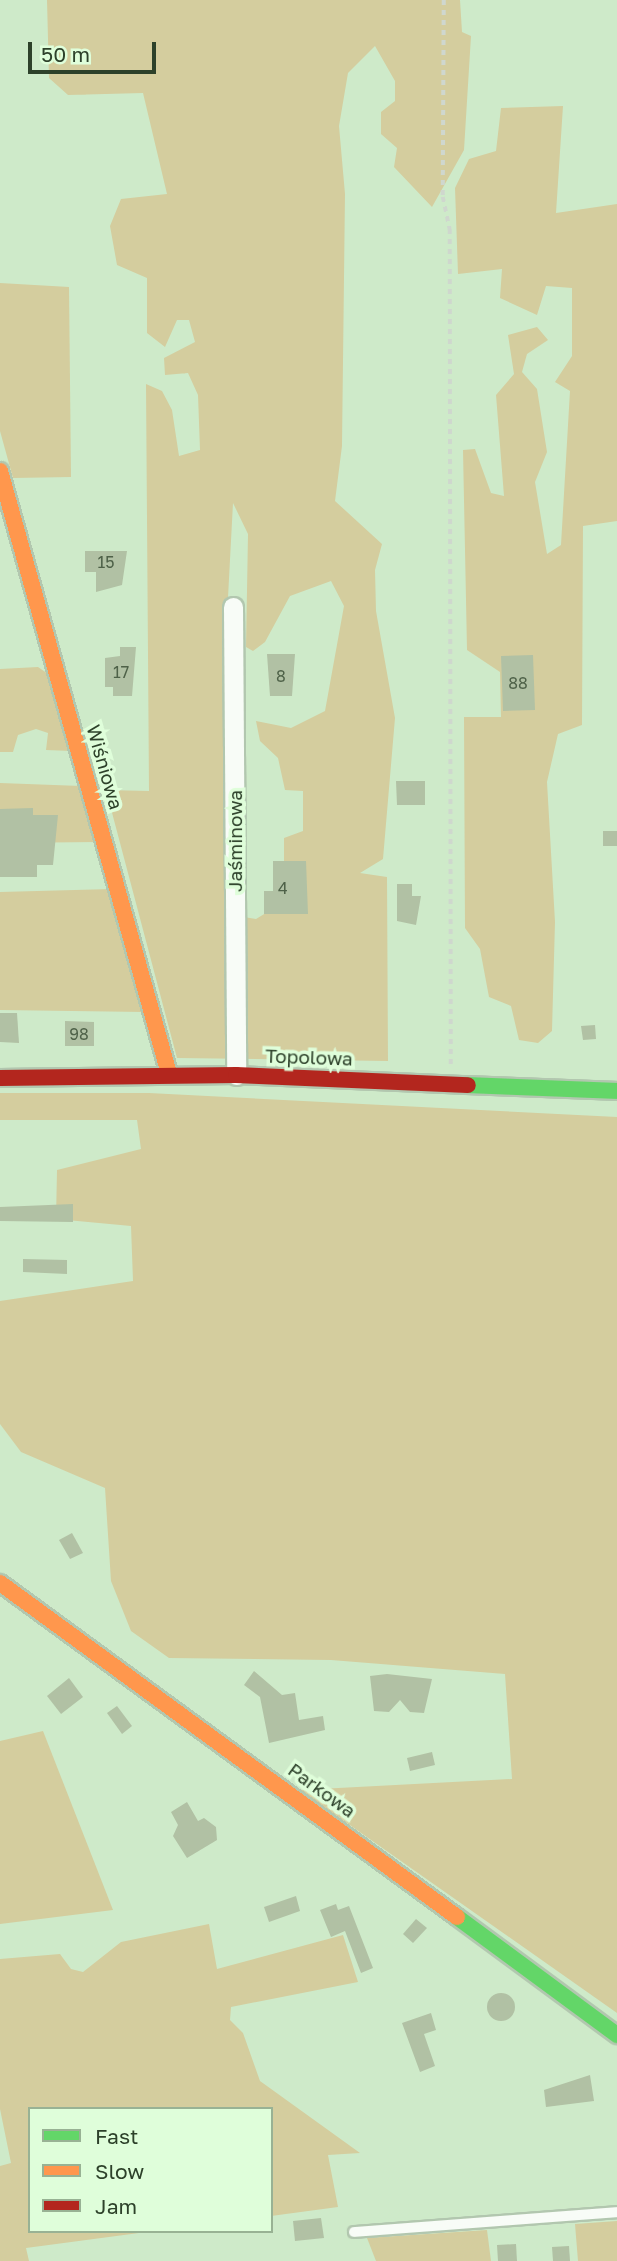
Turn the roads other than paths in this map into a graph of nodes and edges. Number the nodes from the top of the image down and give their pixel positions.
1 (0, 471) edge
2 (233, 607) dead end
3 (169, 1074) junction
4 (236, 1075) junction
5 (0, 1078) edge
6 (617, 1091) edge
7 (0, 1583) edge
8 (617, 2035) edge
9 (617, 2212) edge
10 (354, 2232) dead end

1 - 3 street, Wiśniowa
2 - 4 street, Jaśminowa
3 - 4 street, Topolowa
3 - 5 street, Topolowa
4 - 6 street, Topolowa
7 - 8 street, Parkowa
9 - 10 lane

